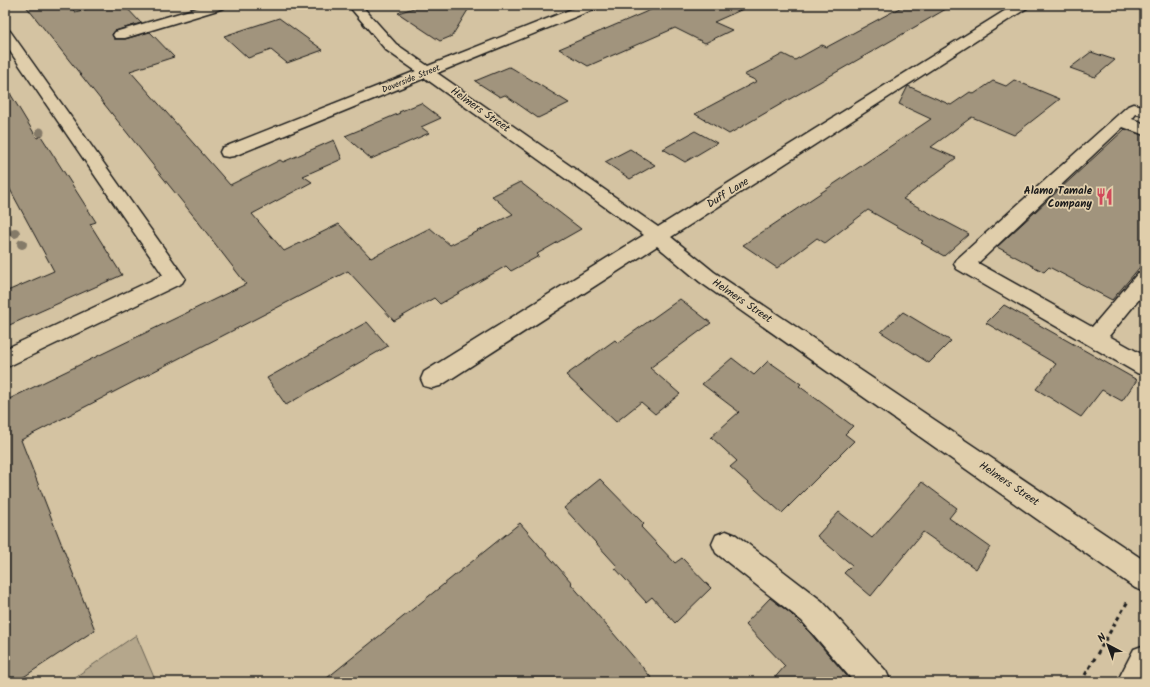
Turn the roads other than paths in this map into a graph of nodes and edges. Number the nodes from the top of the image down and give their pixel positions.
1 (220, 5) edge
2 (354, 5) edge
3 (593, 5) edge
4 (1023, 5) edge
5 (5, 34) edge
6 (120, 35) dead end
7 (428, 72) junction
8 (1133, 114) edge
9 (1145, 130) edge
10 (228, 152) dead end
11 (658, 236) junction
12 (1145, 278) edge
13 (1095, 338) junction
14 (5, 359) edge
15 (1145, 367) edge
16 (432, 379) dead end
17 (726, 544) dead end
18 (1145, 578) edge
19 (1145, 660) edge
20 (875, 682) edge
21 (1132, 682) edge

1 - 6 street
2 - 7 street, Helmers Street
3 - 7 street, Doverside Street
4 - 11 street, Duff Lane
5 - 14 street
7 - 10 street, Doverside Street
7 - 11 street, Helmers Street
8 - 9 street
8 - 13 street
11 - 16 street, Duff Lane
11 - 18 street, Helmers Street
12 - 13 street
13 - 15 street
17 - 20 street
19 - 21 street

